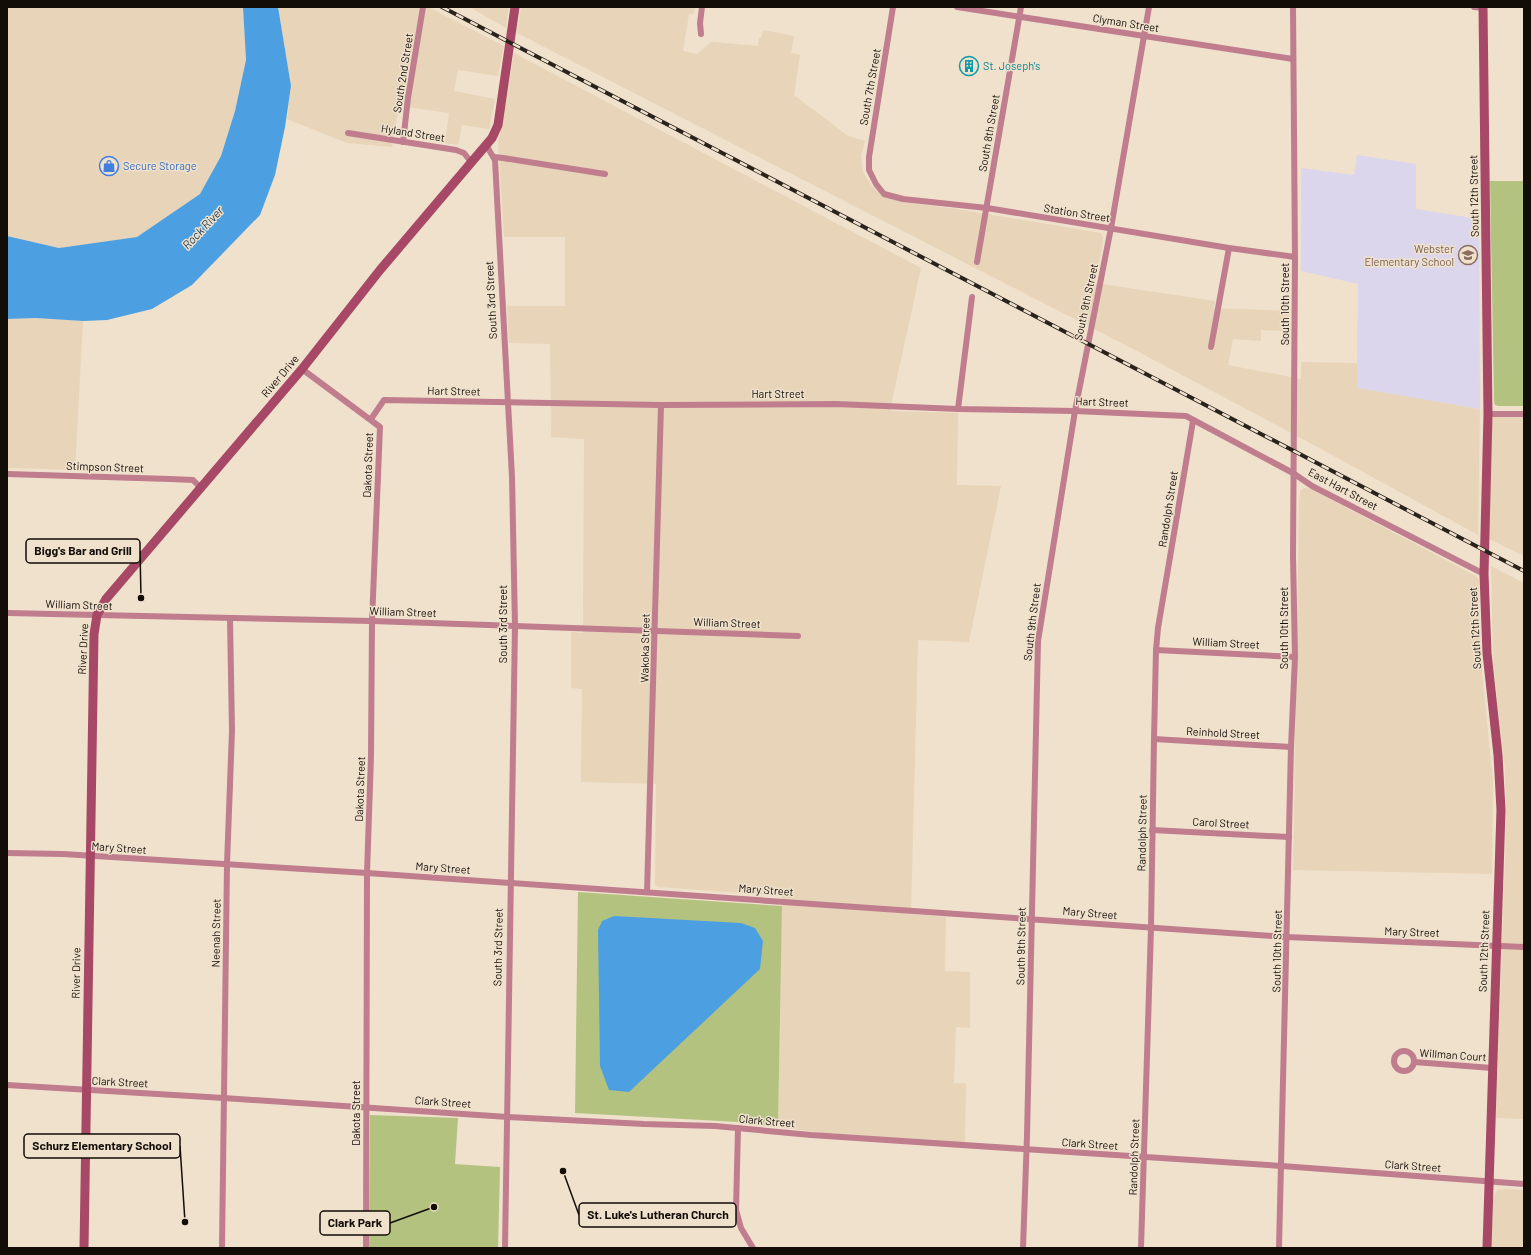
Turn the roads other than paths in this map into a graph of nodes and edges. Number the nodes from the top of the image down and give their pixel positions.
1 (423, 7) edge
2 (515, 7) edge
3 (702, 7) edge
4 (893, 7) edge
5 (957, 7) edge
6 (1021, 7) edge
7 (1149, 7) edge
8 (1293, 7) edge
9 (1480, 7) edge
10 (1019, 16) junction
11 (701, 34) dead end
12 (1144, 36) junction
13 (1293, 59) junction
14 (348, 133) dead end
15 (403, 142) junction
16 (486, 145) junction
17 (494, 157) junction
18 (471, 162) junction
19 (869, 170) joint
20 (605, 174) dead end
21 (987, 208) junction
22 (1111, 228) junction
23 (1229, 248) junction
24 (1295, 257) junction
25 (977, 262) dead end
26 (972, 297) dead end
27 (1211, 347) dead end
28 (302, 369) junction
29 (508, 401) junction
30 (661, 405) junction
31 (958, 409) junction
32 (1075, 411) junction
33 (1488, 414) junction
34 (1524, 414) edge
35 (371, 419) junction
36 (1193, 421) junction
37 (1293, 473) junction
38 (7, 474) edge
39 (200, 487) junction
40 (1484, 574) junction
41 (7, 613) edge
42 (97, 615) junction
43 (230, 618) junction
44 (372, 621) junction
45 (516, 626) junction
46 (655, 630) junction
47 (798, 636) dead end
48 (1156, 650) junction
49 (1295, 657) junction
50 (1154, 740) junction
51 (1291, 747) junction
52 (1152, 830) junction
53 (1289, 837) junction
54 (7, 853) edge
55 (91, 857) junction
56 (227, 864) junction
57 (367, 872) junction
58 (510, 883) junction
59 (647, 892) junction
60 (1032, 918) junction
61 (1151, 928) junction
62 (1288, 937) junction
63 (1496, 945) junction
64 (1524, 946) edge
65 (1414, 1062) dead end
66 (1492, 1068) junction
67 (7, 1085) edge
68 (85, 1090) junction
69 (224, 1098) junction
70 (365, 1107) junction
71 (508, 1117) junction
72 (738, 1128) junction
73 (1026, 1150) junction
74 (1143, 1158) junction
75 (1282, 1166) junction
76 (1488, 1181) junction
77 (1524, 1184) edge
78 (84, 1248) edge
79 (222, 1248) edge
80 (366, 1248) edge
81 (505, 1248) edge
82 (753, 1248) edge
83 (1023, 1248) edge
84 (1141, 1248) edge
85 (1279, 1248) edge
86 (1487, 1248) edge

1 - 15 street, South 2nd Street
2 - 16 street
3 - 11 street
4 - 19 street, South 7th Street
5 - 10 street, Clyman Street
6 - 10 street, South 8th Street
7 - 12 street, South 9th Street
8 - 13 street, South 10th Street
9 - 33 street, South 12th Street
10 - 12 street, Clyman Street
10 - 21 street, South 8th Street
12 - 13 street, Clyman Street
12 - 22 street, South 9th Street
13 - 24 street, South 10th Street
14 - 15 street, Hyland Street
15 - 18 street, Hyland Street
16 - 17 street
16 - 18 street, River Drive
17 - 20 street
17 - 29 street, South 3rd Street
18 - 28 street, River Drive
19 - 21 street, Station Street
21 - 22 street, Station Street
21 - 25 street, South 8th Street
22 - 23 street, Station Street
22 - 32 street, South 9th Street
23 - 24 street, Station Street
23 - 27 street
24 - 37 street, South 10th Street
26 - 31 street
28 - 35 street, Dakota Street
28 - 39 street, River Drive
29 - 30 street, Hart Street
29 - 35 street, Hart Street
29 - 45 street, South 3rd Street
30 - 31 street, Hart Street
30 - 46 street, Wakoka Street
31 - 32 street, Hart Street
32 - 36 street, Hart Street
32 - 60 street, South 9th Street
33 - 34 street
33 - 40 street, South 12th Street
35 - 44 street, Dakota Street
36 - 37 street, East Hart Street
36 - 48 street, Randolph Street
37 - 40 street, East Hart Street
37 - 49 street, South 10th Street
38 - 39 street, Stimpson Street
39 - 42 street, River Drive
40 - 63 street, South 12th Street
41 - 42 street, William Street
42 - 43 street, William Street
42 - 55 street, River Drive
43 - 44 street, William Street
43 - 56 street, Neenah Street
44 - 45 street, William Street
44 - 57 street, Dakota Street
45 - 46 street, William Street
45 - 58 street, South 3rd Street
46 - 47 street, William Street
46 - 59 street, Wakoka Street
48 - 49 street, William Street
48 - 50 street, Randolph Street
49 - 51 street, South 10th Street
50 - 51 street, Reinhold Street
50 - 52 street, Randolph Street
51 - 53 street, South 10th Street
52 - 53 street, Carol Street
52 - 61 street, Randolph Street
53 - 62 street, South 10th Street
54 - 55 street, Mary Street
55 - 56 street, Mary Street
55 - 68 street, River Drive
56 - 57 street, Mary Street
56 - 69 street, Neenah Street
57 - 58 street, Mary Street
57 - 70 street, Dakota Street
58 - 59 street, Mary Street
58 - 71 street, South 3rd Street
59 - 60 street, Mary Street
60 - 61 street, Mary Street
60 - 73 street, South 9th Street
61 - 62 street, Mary Street
61 - 74 street, Randolph Street
62 - 63 street, Mary Street
62 - 75 street, South 10th Street
63 - 64 street, Mary Street
63 - 66 street, South 12th Street
65 - 66 street, Willman Court
66 - 76 street, South 12th Street
67 - 68 street, Clark Street
68 - 69 street, Clark Street
68 - 78 street, River Drive
69 - 70 street, Clark Street
69 - 79 street, Neenah Street
70 - 71 street, Clark Street
70 - 80 street, Dakota Street
71 - 72 street, Clark Street
71 - 81 street, South 3rd Street
72 - 73 street, Clark Street
72 - 82 street
73 - 74 street, Clark Street
73 - 83 street, South 9th Street
74 - 75 street, Clark Street
74 - 84 street, Randolph Street
75 - 76 street, Clark Street
75 - 85 street, South 10th Street
76 - 77 street, Clark Street
76 - 86 street, South 12th Street

